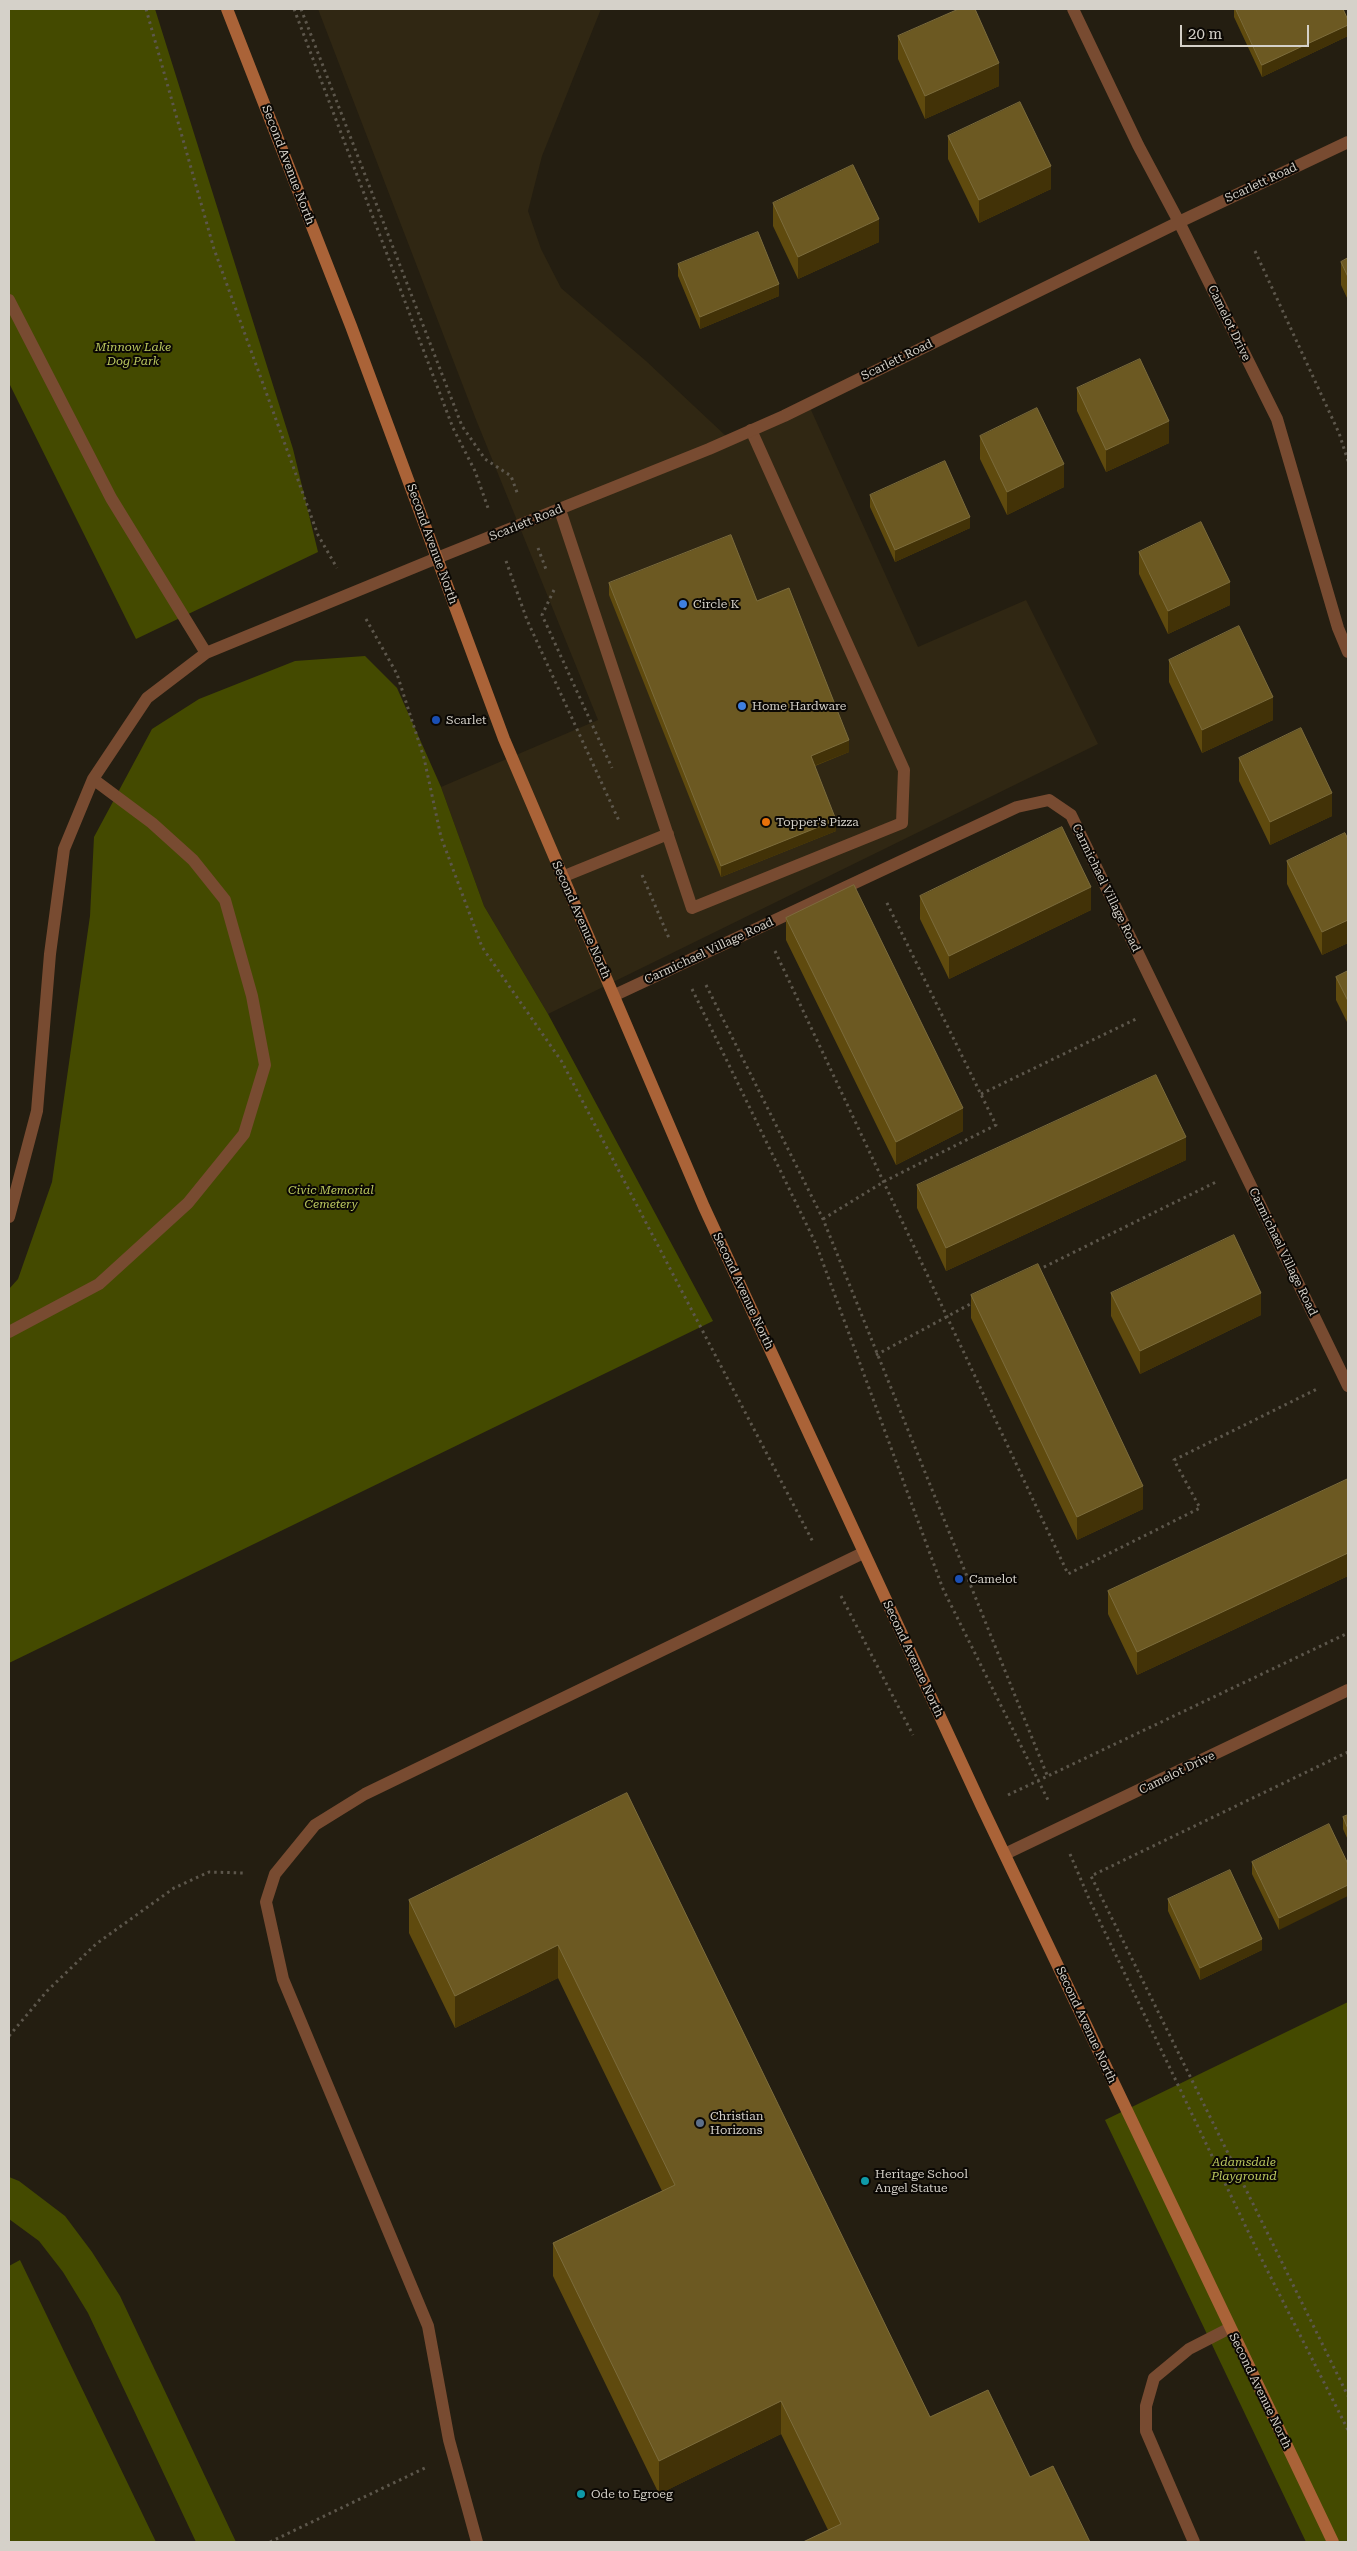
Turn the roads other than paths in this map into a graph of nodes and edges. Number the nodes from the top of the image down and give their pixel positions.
1 (227, 9) edge
2 (1073, 9) edge
3 (1348, 142) edge
4 (1179, 222) junction
5 (9, 300) edge
6 (751, 430) junction
7 (560, 510) junction
8 (437, 558) junction
9 (1348, 652) edge
10 (206, 653) junction
11 (93, 779) junction
12 (668, 834) junction
13 (562, 878) junction
14 (614, 995) junction
15 (9, 1217) edge
16 (9, 1332) edge
17 (1346, 1381) edge
18 (863, 1553) junction
19 (1348, 1690) edge
20 (1005, 1854) junction
21 (1230, 2328) junction
22 (476, 2542) edge
23 (1194, 2542) edge
24 (1334, 2542) edge

1 - 8 main road, Second Avenue North
2 - 4 street, Camelot Drive
3 - 4 street, Scarlett Road
4 - 6 street, Scarlett Road
4 - 9 street, Camelot Drive
5 - 10 street
6 - 7 street, Scarlett Road
6 - 12 street
7 - 8 street, Scarlett Road
7 - 12 street
8 - 10 street, Scarlett Road
8 - 13 main road, Second Avenue North
10 - 11 street, Scarlett Road
11 - 15 street, Scarlett Road
11 - 16 street
12 - 13 street
13 - 14 main road, Second Avenue North
14 - 17 street, Carmichael Village Road
14 - 18 main road, Second Avenue North
18 - 20 main road, Second Avenue North
18 - 22 street
19 - 20 street, Camelot Drive
20 - 21 main road, Second Avenue North
21 - 23 street
21 - 24 main road, Second Avenue North

